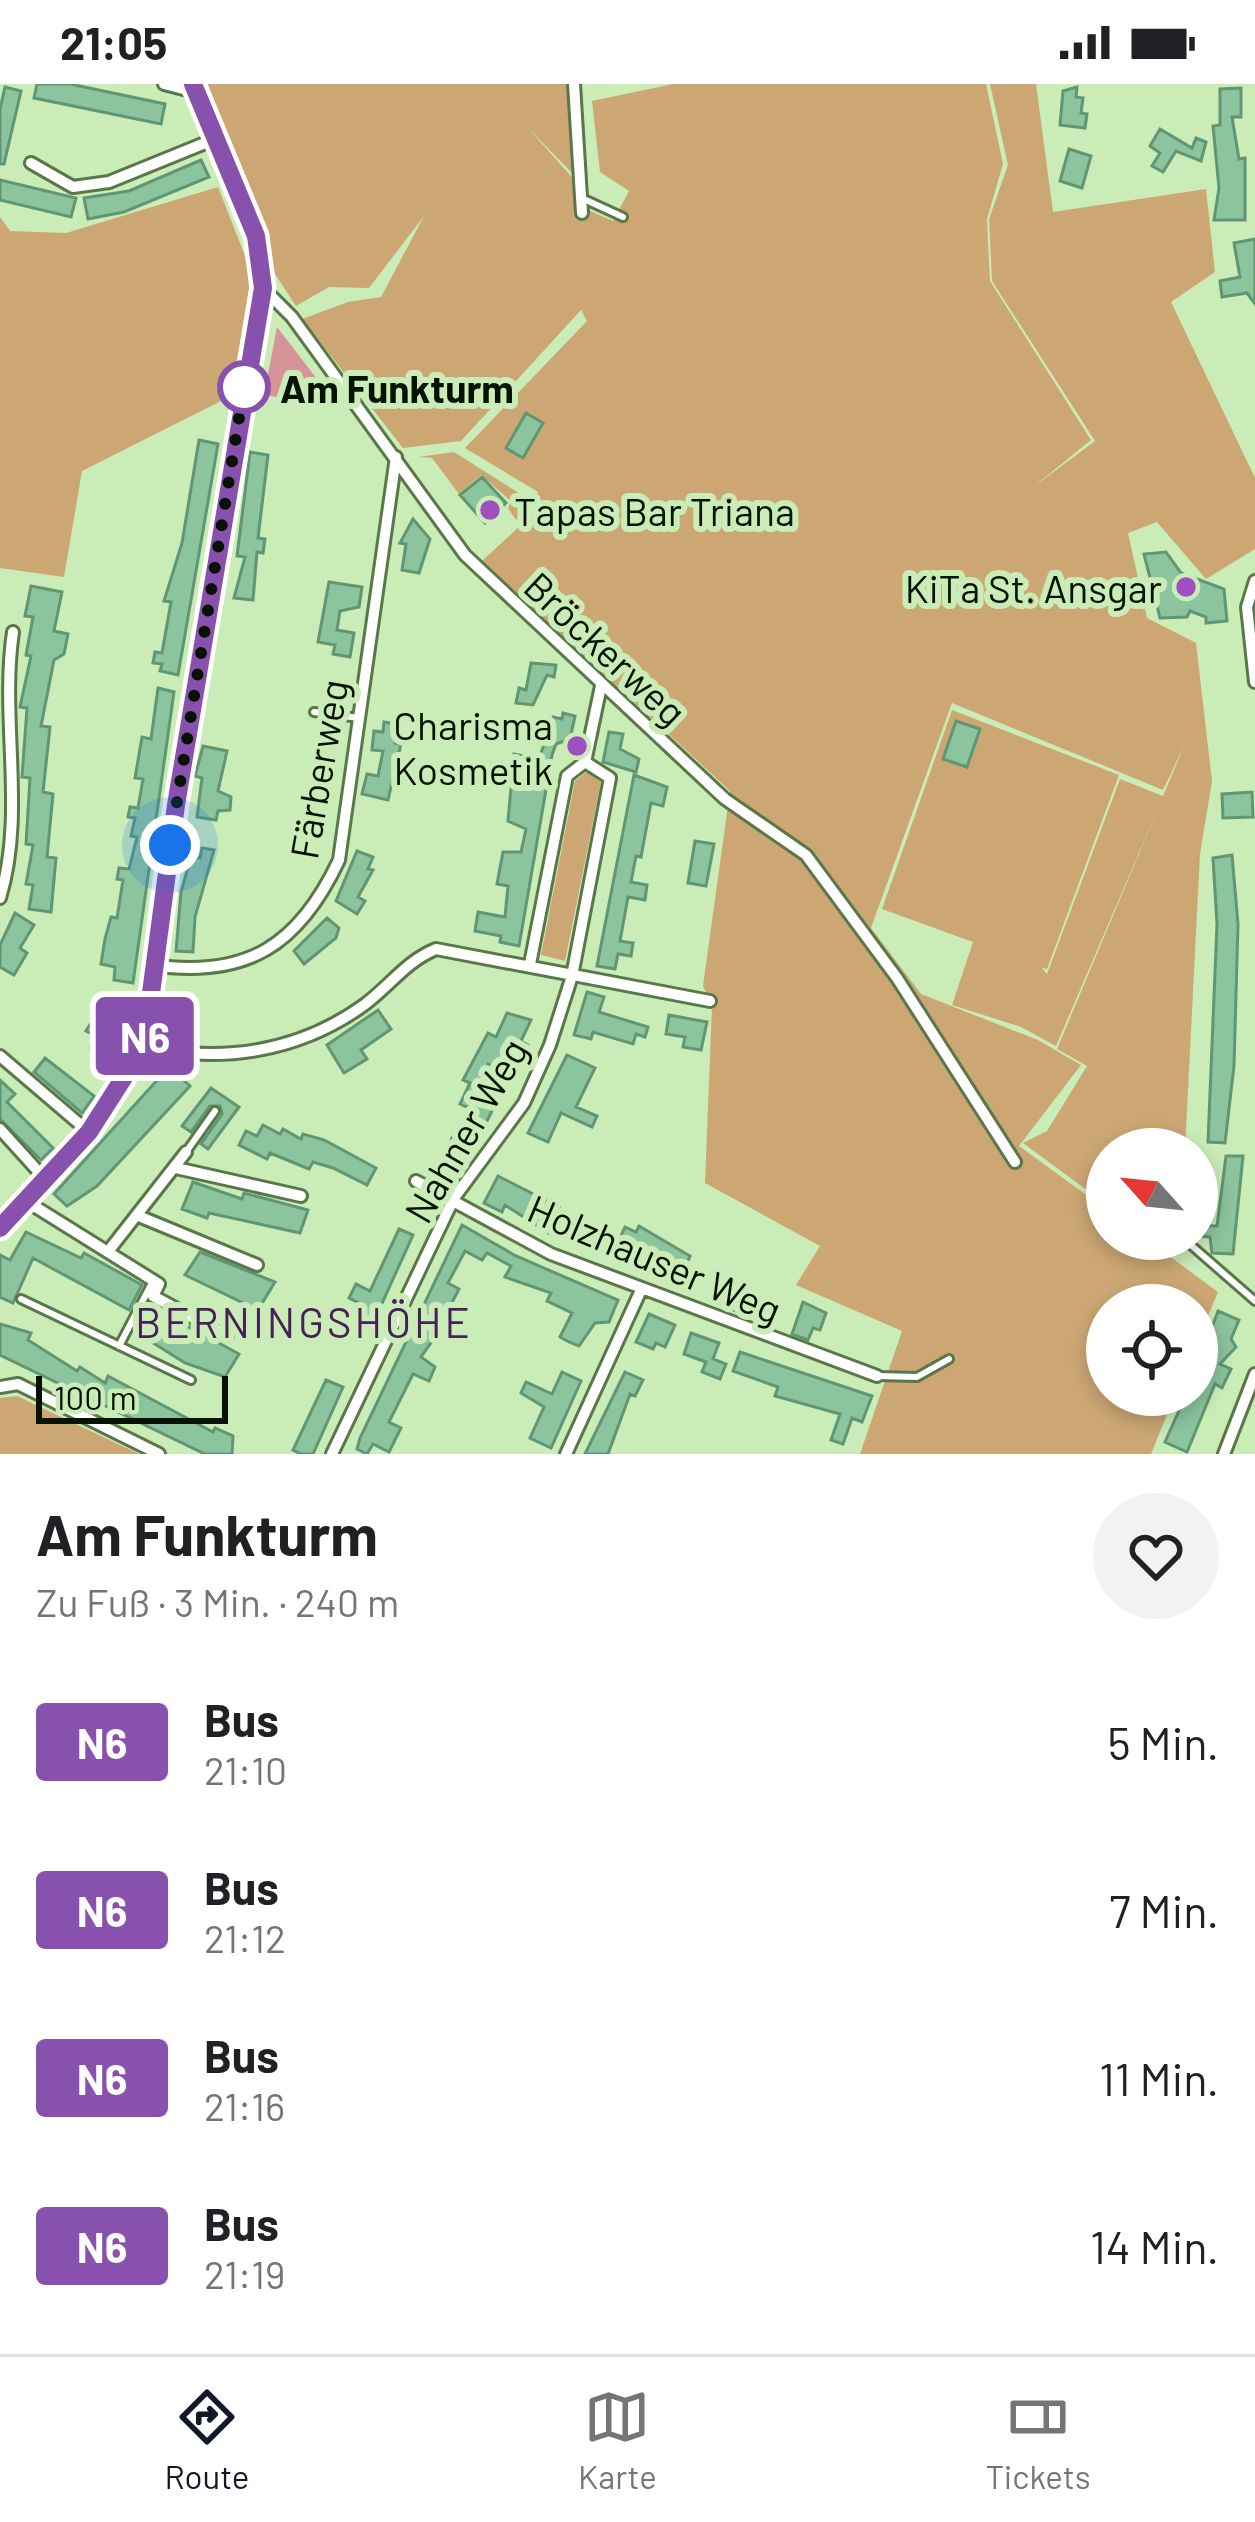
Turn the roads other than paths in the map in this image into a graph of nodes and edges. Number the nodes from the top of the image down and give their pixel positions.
1 (164, 84) edge
2 (574, 84) edge
3 (194, 88) edge
4 (215, 139) junction
5 (31, 163) dead end
6 (584, 206) joint
7 (623, 217) dead end
8 (263, 288) junction
9 (396, 457) junction
10 (1255, 581) edge
11 (13, 632) dead end
12 (1255, 682) edge
13 (601, 686) junction
14 (314, 712) dead end
15 (359, 718) junction
16 (585, 762) junction
17 (0, 898) edge
18 (530, 964) junction
19 (152, 965) junction
20 (572, 976) junction
21 (710, 1001) dead end
22 (144, 1046) junction
23 (0, 1056) edge
24 (214, 1111) dead end
25 (0, 1129) edge
26 (89, 1132) junction
27 (186, 1152) joint
28 (1015, 1162) dead end
29 (176, 1168) junction
30 (46, 1180) junction
31 (416, 1181) dead end
32 (301, 1196) dead end
33 (454, 1198) junction
34 (26, 1202) junction
35 (141, 1217) junction
36 (0, 1228) edge
37 (110, 1250) junction
38 (1208, 1260) edge
39 (257, 1265) dead end
40 (152, 1281) junction
41 (641, 1290) junction
42 (21, 1299) dead end
43 (1255, 1301) edge
44 (227, 1336) dead end
45 (119, 1346) junction
46 (949, 1358) dead end
47 (1255, 1374) edge
48 (877, 1376) joint
49 (191, 1380) dead end
50 (0, 1387) edge
51 (159, 1454) edge
52 (332, 1454) edge
53 (566, 1454) edge
54 (1225, 1454) edge

1 - 3 street
2 - 6 street
3 - 4 street
4 - 5 street
4 - 8 street
6 - 7 lane
8 - 9 street, Bröckerweg
8 - 19 street
9 - 13 street, Bröckerweg
9 - 15 street, Färberweg
10 - 12 street
11 - 17 street
13 - 16 street
13 - 28 street, Bröckerweg
14 - 15 lane
15 - 19 street, Färberweg
16 - 18 street
16 - 20 street, Nahner Weg
18 - 20 street
18 - 22 street
19 - 22 street
20 - 21 street
20 - 33 street, Nahner Weg
22 - 26 street
23 - 26 street
24 - 27 lane
25 - 30 street
26 - 30 street
27 - 29 street
29 - 32 street
29 - 35 street
30 - 34 street
31 - 33 street, Holzhauser Weg
33 - 41 street, Holzhauser Weg
33 - 52 street, Nahner Weg
34 - 36 street
34 - 37 street
35 - 37 street
35 - 39 street
37 - 40 street
38 - 43 lane
40 - 44 street
40 - 45 lane
41 - 48 street, Holzhauser Weg
41 - 53 street
42 - 45 lane
45 - 49 lane
46 - 48 lane
47 - 54 street
50 - 51 street

